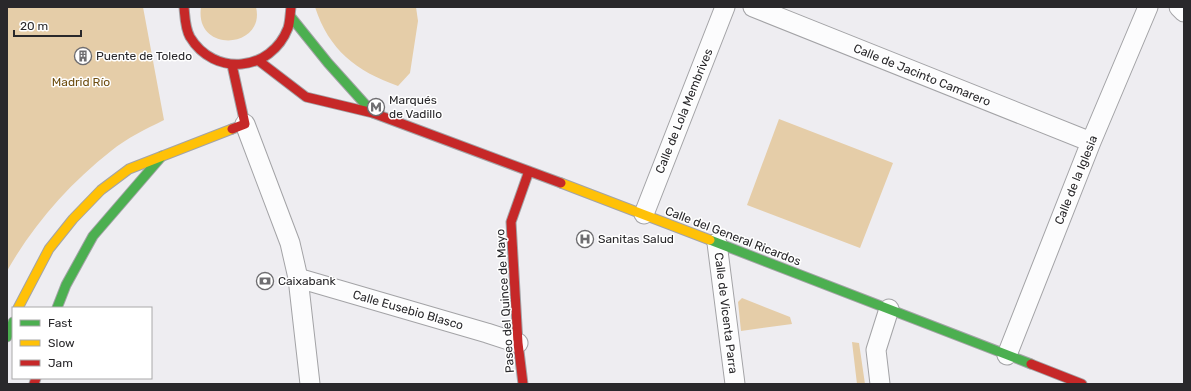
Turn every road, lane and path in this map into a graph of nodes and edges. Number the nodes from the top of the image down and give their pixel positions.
1 (184, 7) edge
2 (291, 7) edge
3 (725, 7) edge
4 (753, 7) edge
5 (1148, 7) edge
6 (1178, 7) edge
7 (1184, 12) edge
8 (291, 17) junction
9 (259, 61) junction
10 (232, 65) junction
11 (373, 113) junction
12 (245, 124) junction
13 (1091, 142) junction
14 (162, 156) junction
15 (529, 170) junction
16 (644, 214) junction
17 (717, 243) junction
18 (298, 278) junction
19 (19, 307) edge
20 (57, 307) edge
21 (889, 309) junction
22 (12, 324) edge
23 (7, 337) edge
24 (518, 343) junction
25 (1007, 355) junction
26 (310, 384) edge
27 (523, 384) edge
28 (735, 384) edge
29 (880, 384) edge
30 (1082, 384) edge

1 - 10 main road
2 - 8 main road
3 - 16 street, Calle de Lola Membrives
4 - 13 street, Calle de Jacinto Camarero
5 - 13 street, Calle de la Iglesia
6 - 7 street
8 - 9 main road
8 - 11 main road, Calle del General Ricardos
9 - 10 main road
9 - 11 main road, Calle del General Ricardos
10 - 12 main road
11 - 15 main road, Calle del General Ricardos
12 - 14 main road
12 - 18 street
13 - 25 street, Calle de la Iglesia
14 - 19 main road
14 - 20 main road
15 - 16 main road, Calle del General Ricardos
15 - 24 main road, Paseo del Quince de Mayo
16 - 17 main road, Calle del General Ricardos
17 - 21 main road, Calle del General Ricardos
17 - 28 street, Calle de Vicenta Parra
18 - 24 street, Calle Eusebio Blasco
18 - 26 street
21 - 25 main road, Calle del General Ricardos
21 - 29 street
22 - 23 main road
24 - 27 main road, Paseo del Quince de Mayo
25 - 30 main road, Calle del General Ricardos

